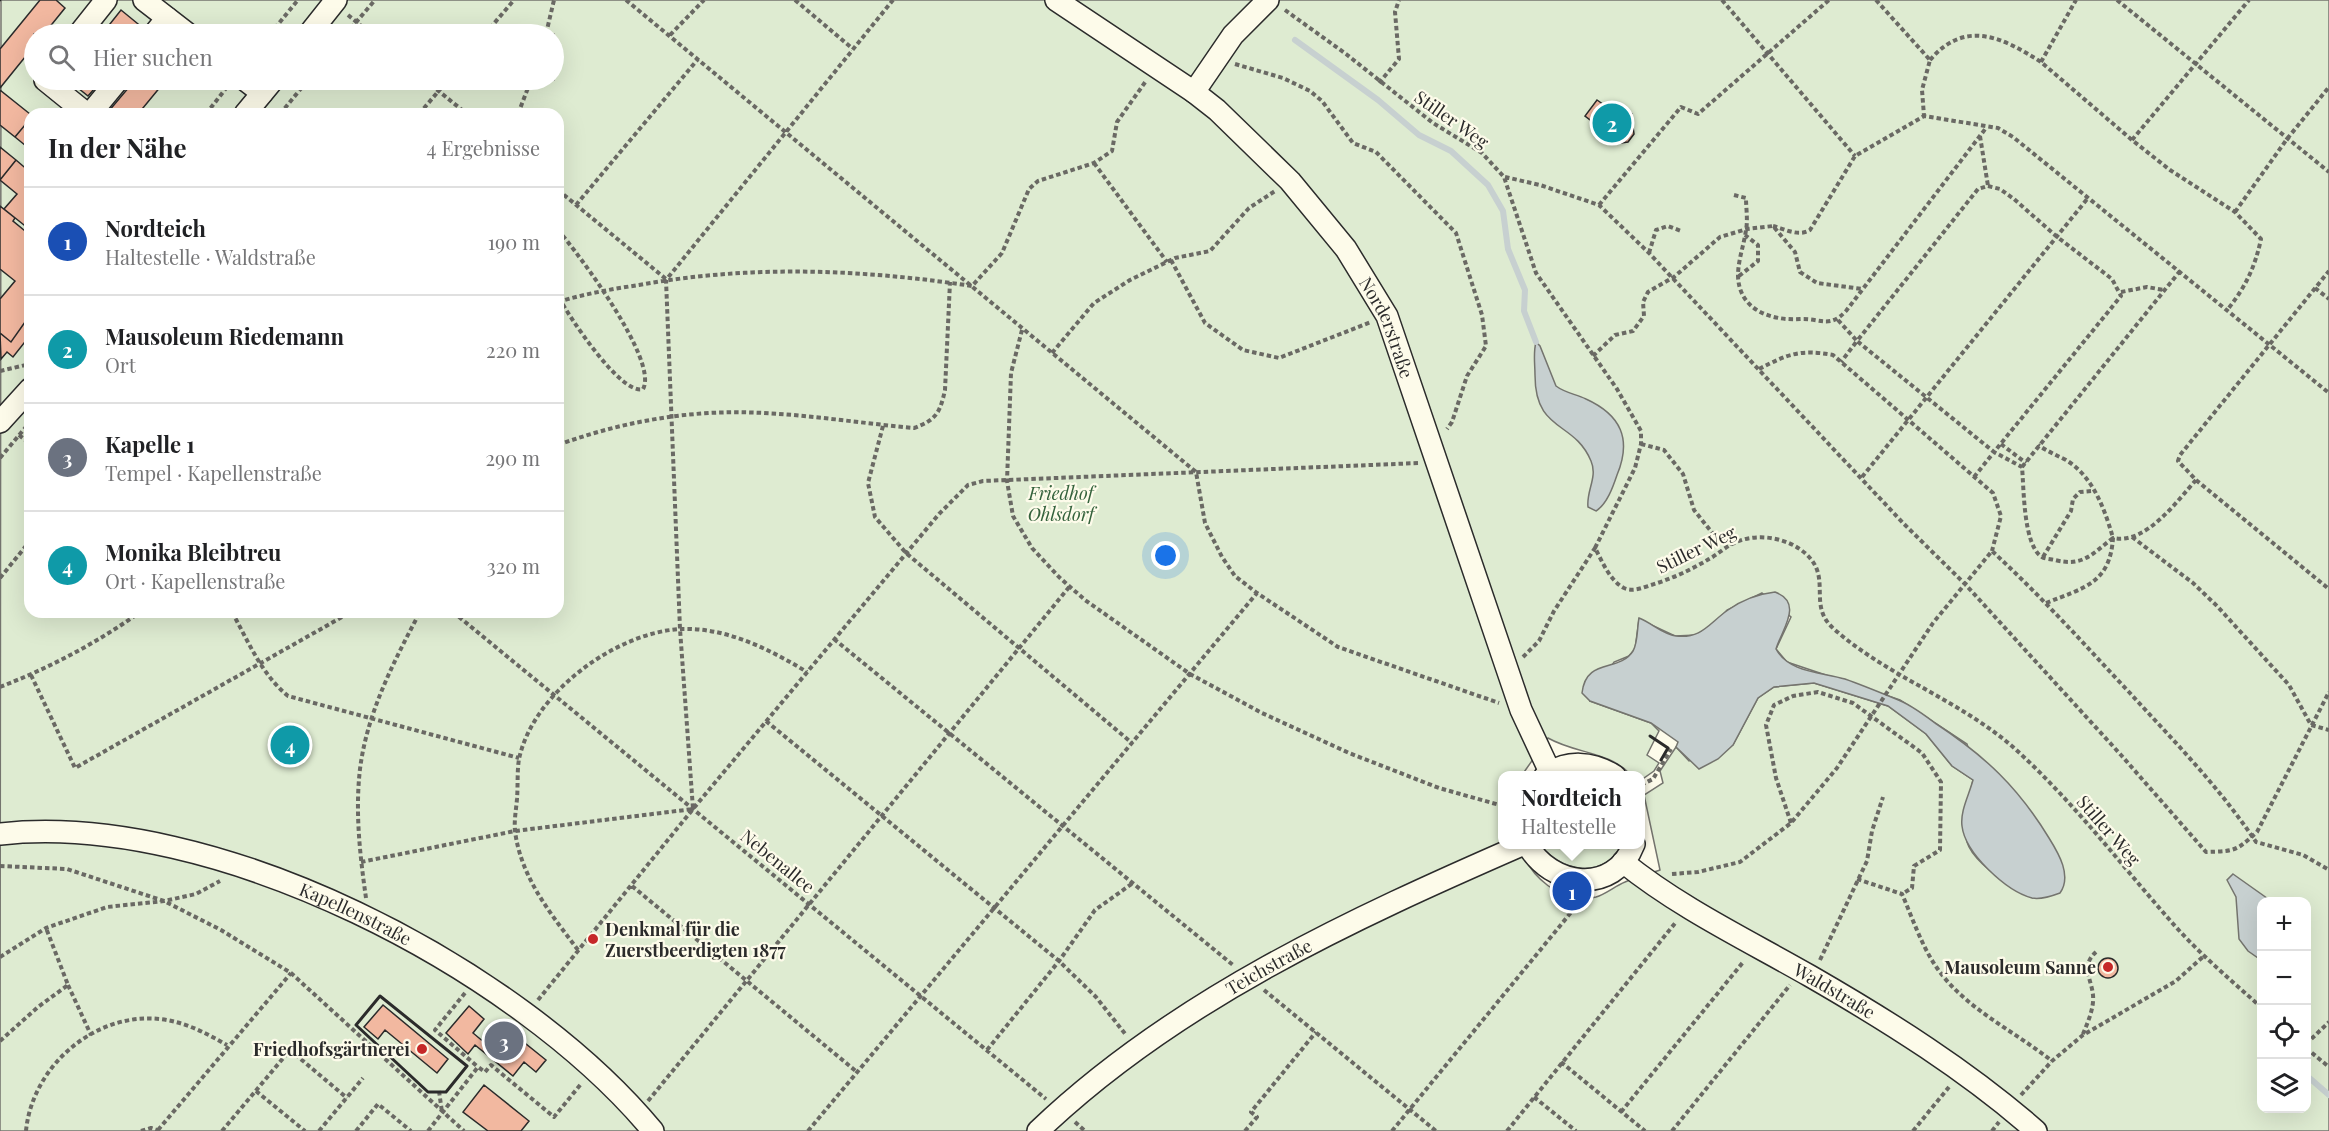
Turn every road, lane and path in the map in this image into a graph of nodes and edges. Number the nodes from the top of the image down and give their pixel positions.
1 (106, 0) edge
2 (144, 0) edge
3 (298, 0) edge
4 (375, 0) edge
5 (514, 0) edge
6 (554, 0) edge
7 (626, 0) edge
8 (704, 0) edge
9 (795, 0) edge
10 (893, 0) edge
11 (1056, 0) edge
12 (1399, 0) edge
13 (1722, 0) edge
14 (1829, 0) edge
15 (1876, 0) edge
16 (2076, 0) edge
17 (2117, 0) edge
18 (2249, 0) edge
19 (335, 2) edge
20 (1273, 3) edge
21 (356, 22) junction
22 (87, 24) edge
23 (160, 24) edge
24 (278, 24) edge
25 (317, 24) edge
26 (358, 24) edge
27 (494, 24) edge
28 (548, 24) edge
29 (670, 35) junction
30 (853, 49) junction
31 (1768, 53) junction
32 (1218, 56) junction
33 (698, 59) junction
34 (1930, 60) junction
35 (2041, 62) junction
36 (2195, 64) junction
37 (1156, 67) junction
38 (1379, 83) junction
39 (2329, 87) edge
40 (58, 90) edge
41 (109, 90) edge
42 (226, 90) edge
43 (264, 90) edge
44 (300, 90) edge
45 (527, 90) edge
46 (438, 91) joint
47 (1194, 92) junction
48 (80, 108) edge
49 (93, 108) edge
50 (211, 108) edge
51 (250, 108) edge
52 (285, 108) edge
53 (425, 108) edge
54 (459, 108) edge
55 (520, 108) edge
56 (1924, 116) junction
57 (1986, 128) junction
58 (787, 131) junction
59 (1980, 135) junction
60 (2287, 139) junction
61 (2132, 140) junction
62 (1855, 156) junction
63 (1094, 163) junction
64 (2329, 172) edge
65 (1504, 177) junction
66 (1290, 181) junction
67 (1988, 186) junction
68 (564, 195) edge
69 (1734, 195) dead end
70 (2088, 198) junction
71 (576, 205) junction
72 (1599, 205) junction
73 (2235, 212) junction
74 (1773, 226) junction
75 (1747, 229) junction
76 (1681, 231) dead end
77 (1745, 235) junction
78 (2056, 236) junction
79 (564, 238) edge
80 (1649, 253) junction
81 (1169, 261) junction
82 (2180, 271) junction
83 (2329, 271) edge
84 (1674, 277) junction
85 (1738, 277) junction
86 (666, 280) junction
87 (950, 282) junction
88 (972, 286) junction
89 (2315, 288) junction
90 (1862, 289) junction
91 (2164, 290) junction
92 (604, 291) junction
93 (2121, 292) junction
94 (2329, 299) edge
95 (564, 301) edge
96 (564, 309) edge
97 (2228, 309) junction
98 (1387, 316) junction
99 (1838, 320) junction
100 (1022, 330) junction
101 (1857, 341) junction
102 (2269, 343) junction
103 (1052, 353) junction
104 (1593, 356) junction
105 (1841, 362) junction
106 (24, 365) edge
107 (1759, 369) junction
108 (0, 371) edge
109 (2329, 393) edge
110 (24, 396) edge
111 (1926, 397) junction
112 (672, 416) junction
113 (1908, 420) junction
114 (0, 422) edge
115 (883, 426) junction
116 (24, 429) edge
117 (19, 435) junction
118 (24, 439) edge
119 (564, 443) edge
120 (1641, 444) junction
121 (2001, 444) junction
122 (2038, 445) junction
123 (1994, 452) junction
124 (1434, 456) junction
125 (0, 458) edge
126 (2024, 465) junction
127 (1196, 471) junction
128 (1862, 477) junction
129 (1974, 477) junction
130 (2196, 480) junction
131 (1007, 481) junction
132 (2092, 491) junction
133 (2132, 537) junction
134 (2113, 538) junction
135 (1732, 544) junction
136 (24, 548) edge
137 (1595, 548) junction
138 (1992, 551) junction
139 (906, 553) junction
140 (2043, 557) junction
141 (0, 578) edge
142 (1965, 584) junction
143 (1070, 586) junction
144 (2329, 589) edge
145 (1257, 593) junction
146 (2046, 603) junction
147 (131, 618) edge
148 (235, 618) edge
149 (340, 618) edge
150 (417, 618) edge
151 (460, 618) edge
152 (680, 629) junction
153 (834, 639) junction
154 (1018, 648) junction
155 (260, 663) junction
156 (1508, 669) junction
157 (807, 672) junction
158 (1190, 674) junction
159 (1899, 674) junction
160 (31, 675) junction
161 (0, 687) edge
162 (2329, 692) edge
163 (554, 695) junction
164 (1521, 710) junction
165 (1872, 715) junction
166 (371, 718) junction
167 (766, 721) junction
168 (2311, 725) junction
169 (2329, 730) edge
170 (949, 732) junction
171 (1132, 743) junction
172 (1671, 749) dead end
173 (519, 758) junction
174 (1547, 771) edge
175 (1554, 771) edge
176 (1607, 771) edge
177 (1645, 783) edge
178 (1883, 797) dead end
179 (1498, 805) edge
180 (693, 809) junction
181 (881, 816) junction
182 (1791, 823) junction
183 (1063, 826) junction
184 (515, 831) junction
185 (0, 834) edge
186 (2252, 836) junction
187 (1514, 849) edge
188 (1530, 849) edge
189 (1628, 853) edge
190 (361, 862) junction
191 (0, 866) edge
192 (249, 869) junction
193 (2329, 870) edge
194 (1600, 877) junction
195 (1857, 879) junction
196 (1646, 881) junction
197 (1133, 883) junction
198 (632, 886) junction
199 (1902, 894) junction
200 (164, 901) junction
201 (809, 904) junction
202 (1688, 908) junction
203 (993, 909) junction
204 (368, 916) junction
205 (46, 928) junction
206 (1756, 946) junction
207 (578, 950) junction
208 (2096, 952) dead end
209 (2204, 956) junction
210 (0, 957) edge
211 (1059, 961) junction
212 (291, 973) junction
213 (1806, 974) junction
214 (1248, 977) junction
215 (476, 980) junction
216 (747, 981) junction
217 (68, 985) junction
218 (922, 995) junction
219 (2259, 1005) edge
220 (526, 1015) junction
221 (2329, 1022) edge
222 (1316, 1032) junction
223 (91, 1035) junction
224 (2082, 1035) junction
225 (0, 1041) edge
226 (2311, 1042) edge
227 (227, 1045) junction
228 (1137, 1048) junction
229 (987, 1050) junction
230 (2311, 1050) edge
231 (2052, 1061) junction
232 (1561, 1062) junction
233 (478, 1067) junction
234 (2329, 1067) edge
235 (594, 1069) junction
236 (857, 1072) junction
237 (1961, 1072) junction
238 (363, 1078) dead end
239 (256, 1091) junction
240 (439, 1091) dead end
241 (1534, 1097) junction
242 (347, 1098) junction
243 (2011, 1108) junction
244 (1410, 1109) junction
245 (1060, 1110) junction
246 (1621, 1112) junction
247 (442, 1113) junction
248 (638, 1114) junction
249 (159, 1130) edge
250 (26, 1131) edge
251 (141, 1131) edge
252 (222, 1131) edge
253 (305, 1131) edge
254 (319, 1131) edge
255 (356, 1131) edge
256 (411, 1131) edge
257 (428, 1131) edge
258 (464, 1131) edge
259 (653, 1131) edge
260 (808, 1131) edge
261 (1038, 1131) edge
262 (1085, 1131) edge
263 (1245, 1131) edge
264 (1392, 1131) edge
265 (1436, 1131) edge
266 (1507, 1131) edge
267 (1576, 1131) edge
268 (1645, 1131) edge
269 (1672, 1131) edge
270 (1913, 1131) edge
271 (2036, 1131) edge

1 - 22 street
2 - 23 street
3 - 24 path
4 - 21 path
5 - 27 path
6 - 28 path
7 - 29 path
8 - 29 path
9 - 30 path
10 - 30 path
11 - 37 street, Norderstraße
12 - 38 path
13 - 31 path
14 - 31 path
15 - 34 path
16 - 35 path
17 - 36 path
18 - 36 path
19 - 21 path
19 - 25 street
20 - 32 street
20 - 38 path, Stiller Weg
21 - 26 path
29 - 33 path
30 - 58 path
31 - 62 path
31 - 72 path
32 - 47 street
32 - 124 path
33 - 58 path
33 - 71 path
34 - 35 path
34 - 56 path
35 - 61 path
36 - 60 path
36 - 61 path
37 - 47 street, Norderstraße
37 - 63 path
38 - 65 path, Stiller Weg
39 - 60 path
40 - 48 street
41 - 49 street
42 - 50 path
43 - 51 street
44 - 52 path
45 - 55 path
46 - 53 path
46 - 54 path
47 - 66 street, Norderstraße
56 - 57 path
56 - 62 path
57 - 59 path
57 - 70 path
58 - 86 path
58 - 88 path
59 - 67 path
59 - 90 path
60 - 64 path
60 - 73 path
61 - 73 path
62 - 74 path
63 - 81 path
63 - 88 path
65 - 72 path
65 - 104 path, Stiller Weg
66 - 81 path
66 - 98 street, Norderstraße
67 - 78 path
67 - 101 path
68 - 71 path
69 - 75 path
70 - 78 path
70 - 82 path
71 - 86 path
72 - 80 path
73 - 97 path
74 - 75 path
74 - 90 path
75 - 77 path
75 - 84 path
76 - 80 path
77 - 85 path
77 - 85 path
78 - 93 path
78 - 111 path
79 - 92 path
80 - 84 path
81 - 98 path
81 - 103 path
82 - 91 path
82 - 97 path
83 - 89 path
84 - 104 path
84 - 107 path
85 - 99 path
86 - 87 path
86 - 92 path
86 - 112 path
87 - 88 path
87 - 115 path
88 - 100 path
89 - 94 path
89 - 102 path
90 - 99 path
91 - 93 path
91 - 122 path
92 - 95 path
92 - 96 path
93 - 121 path
97 - 102 path
98 - 124 street, Norderstraße
99 - 101 path
100 - 103 path
100 - 131 path
101 - 105 path
101 - 111 path
102 - 109 path
102 - 130 path
103 - 127 path
104 - 120 path, Stiller Weg
105 - 107 path
105 - 113 path
106 - 108 path
107 - 128 path
110 - 114 street
111 - 113 path
111 - 123 path
112 - 115 path
112 - 119 path
112 - 152 path
113 - 128 path
113 - 129 path
115 - 139 path
116 - 117 path
117 - 118 path
117 - 125 path
120 - 135 path
120 - 137 path
121 - 123 path
121 - 126 path
122 - 126 path
122 - 132 path
123 - 126 path
123 - 129 path
124 - 127 path
124 - 156 street, Norderstraße
126 - 140 path
127 - 131 path
127 - 145 path
128 - 142 path
129 - 138 path
130 - 133 path
130 - 144 path
131 - 139 path
131 - 143 path
132 - 134 path
132 - 140 path
133 - 134 path
133 - 168 path
134 - 140 path
134 - 146 path
135 - 137 path, Stiller Weg
135 - 159 path, Stiller Weg
136 - 141 path
137 - 156 path
138 - 142 path
138 - 146 path
139 - 153 path
139 - 154 path
142 - 159 path
142 - 186 path
143 - 154 path
143 - 158 path
145 - 158 path
145 - 164 path
146 - 186 path
147 - 160 path
148 - 155 path
149 - 155 path
150 - 166 path
151 - 163 path, Nebenallee
152 - 157 path
152 - 163 path
152 - 180 path
153 - 157 path
153 - 170 path
154 - 170 path
154 - 171 path
155 - 160 path
155 - 166 path
156 - 164 street, Norderstraße
157 - 167 path
158 - 171 path
158 - 179 path
159 - 165 path
159 - 209 path, Stiller Weg
160 - 161 path
162 - 168 path
163 - 173 path
163 - 180 path, Nebenallee
164 - 174 street, Norderstraße
165 - 182 path
165 - 182 path
165 - 199 path
166 - 173 path
166 - 190 path
167 - 180 path
167 - 181 path
168 - 169 path
168 - 186 path
170 - 181 path
170 - 183 path
171 - 183 path
172 - 177 path
173 - 184 path
175 - 176 street
178 - 195 path
180 - 184 path
180 - 198 path
180 - 201 path, Nebenallee
181 - 201 path
181 - 203 path
182 - 196 path
183 - 197 path
183 - 203 path
184 - 190 path
184 - 207 path
185 - 192 street, Kapellenstraße
186 - 193 path
187 - 214 street, Teichstraße
188 - 194 street
189 - 194 street, Waldstraße
189 - 196 street, Waldstraße
190 - 204 path
191 - 200 path
192 - 200 path
192 - 204 street, Kapellenstraße
194 - 244 path
195 - 199 path
195 - 213 path
196 - 202 street, Waldstraße
197 - 211 path
197 - 214 path
198 - 207 path
198 - 216 path
199 - 231 path
200 - 205 path
200 - 212 path
201 - 216 path
201 - 218 path, Nebenallee
202 - 206 street, Waldstraße
202 - 232 path
203 - 211 path
203 - 218 path
204 - 215 street, Kapellenstraße
205 - 210 path
205 - 217 path
206 - 213 street, Waldstraße
206 - 246 path
207 - 220 path
208 - 224 path
209 - 219 path, Stiller Weg
209 - 224 path
211 - 228 path
211 - 229 path
212 - 227 path
212 - 247 path
213 - 237 street, Waldstraße
213 - 269 path
214 - 222 path
214 - 228 street, Teichstraße
215 - 220 street, Kapellenstraße
215 - 233 path
216 - 236 path
216 - 248 path
217 - 223 path
217 - 225 path
218 - 229 path, Nebenallee
218 - 236 path
220 - 235 street, Kapellenstraße
221 - 226 path
222 - 244 path
222 - 263 path
223 - 227 path
223 - 250 path
224 - 231 path
227 - 249 path
228 - 245 street, Teichstraße
229 - 245 path, Nebenallee
230 - 234 path
231 - 243 path
232 - 241 path
232 - 246 path
233 - 235 path
233 - 247 path
235 - 248 street, Kapellenstraße
236 - 260 path
237 - 243 street, Waldstraße
237 - 270 path
238 - 242 path
239 - 242 path
239 - 252 path
239 - 253 path
240 - 247 path
241 - 266 path
241 - 267 path
242 - 254 path
243 - 271 street, Waldstraße
244 - 264 path
244 - 265 path
245 - 261 street, Teichstraße
245 - 262 path, Nebenallee
246 - 268 path
247 - 257 path
247 - 258 path
248 - 259 street, Kapellenstraße
249 - 251 path
255 - 256 path

